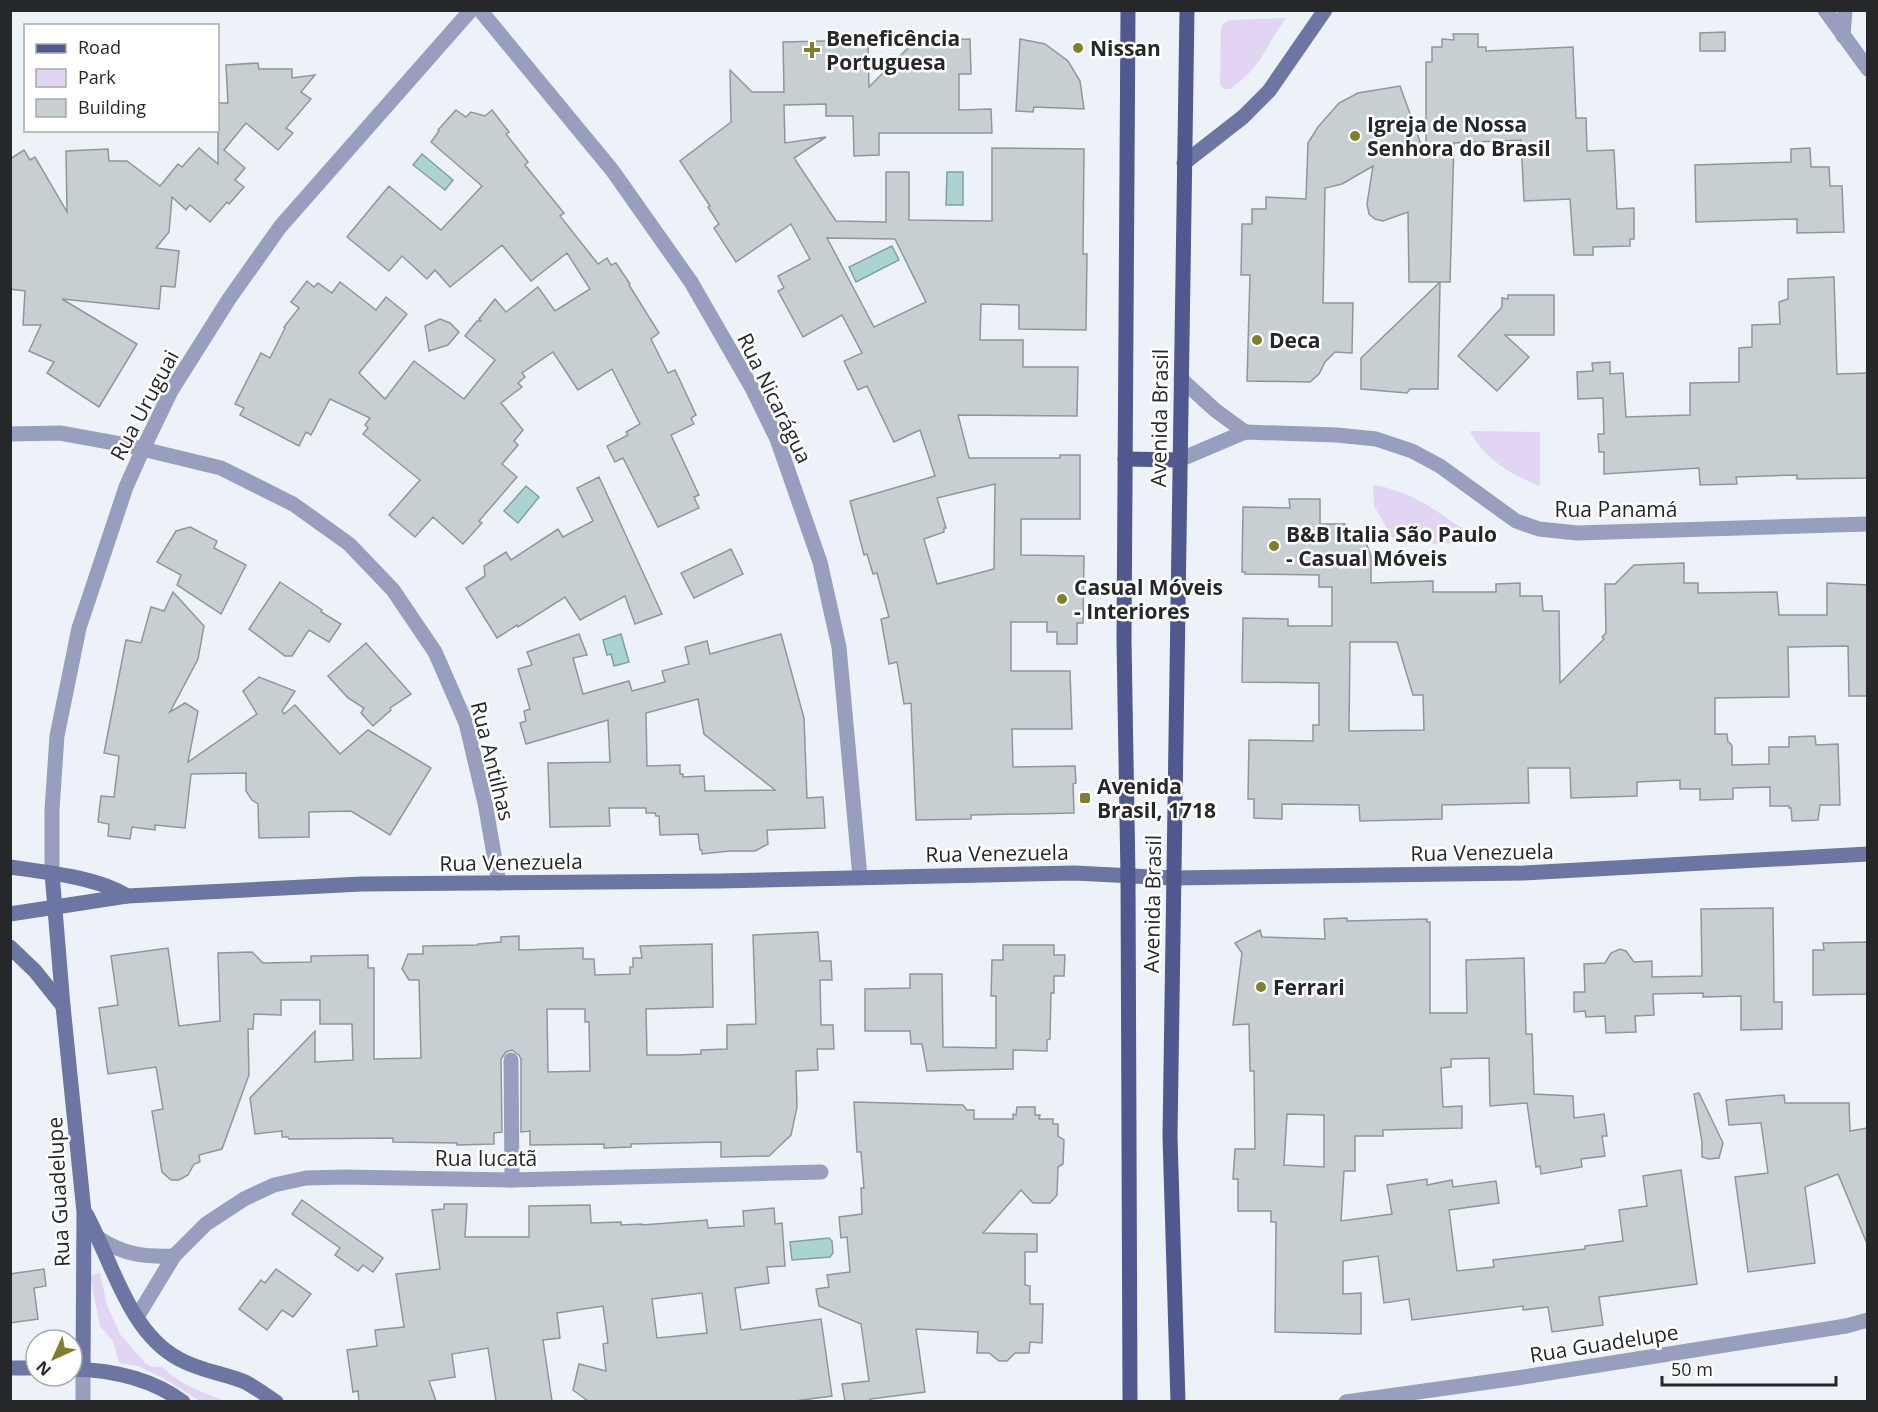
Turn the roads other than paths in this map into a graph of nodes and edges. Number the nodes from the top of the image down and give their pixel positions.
1 (471, 10) edge
2 (480, 10) edge
3 (1128, 10) edge
4 (1187, 10) edge
5 (1325, 10) edge
6 (1825, 10) edge
7 (1845, 10) edge
8 (1843, 36) junction
9 (1868, 69) edge
10 (1184, 163) junction
11 (1181, 379) junction
12 (1245, 432) junction
13 (10, 434) edge
14 (143, 449) junction
15 (1125, 459) junction
16 (1179, 460) junction
17 (1868, 524) edge
18 (1868, 854) edge
19 (10, 867) edge
20 (52, 873) junction
21 (860, 877) junction
22 (1128, 877) junction
23 (1173, 878) junction
24 (499, 883) junction
25 (126, 896) junction
26 (55, 906) junction
27 (10, 915) edge
28 (10, 947) edge
29 (63, 1006) junction
30 (511, 1060) dead end
31 (821, 1172) dead end
32 (512, 1180) junction
33 (84, 1212) junction
34 (100, 1239) junction
35 (174, 1256) junction
36 (137, 1317) junction
37 (1868, 1320) edge
38 (79, 1328) edge
39 (84, 1370) edge
40 (183, 1401) edge
41 (276, 1401) edge
42 (1130, 1401) edge
43 (1178, 1401) edge
44 (1346, 1401) edge

1 - 14 street, Rua Uruguai
2 - 21 street, Rua Nicarágua
3 - 15 main road, Avenida Brasil
4 - 10 main road, Avenida Brasil
5 - 10 street
6 - 8 street
7 - 8 street
8 - 9 street
10 - 11 main road, Avenida Brasil
11 - 12 street
11 - 16 main road, Avenida Brasil
12 - 16 street, Rua Panamá
12 - 17 street, Rua Panamá
13 - 14 street, Rua Antilhas
14 - 20 street, Rua Uruguai
14 - 24 street, Rua Antilhas
15 - 16 main road
15 - 22 main road, Avenida Brasil
16 - 23 main road, Avenida Brasil
18 - 23 street, Rua Venezuela
19 - 20 street, Rua Venezuela
20 - 25 street, Rua Venezuela
20 - 26 street, Rua Uruguai
21 - 22 street, Rua Venezuela
21 - 24 street, Rua Venezuela
22 - 23 street, Rua Venezuela
22 - 42 main road, Avenida Brasil
23 - 43 main road, Avenida Brasil
24 - 25 street, Rua Venezuela
25 - 26 street, Rua Venezuela
26 - 27 street, Rua Venezuela
26 - 29 street, Rua Guadelupe
28 - 29 street
29 - 33 street, Rua Guadelupe
30 - 32 street
31 - 32 street, Rua Iucatã
32 - 35 street, Rua Iucatã
33 - 34 street
33 - 38 street, Rua Guadelupe
34 - 35 street
34 - 36 street
35 - 36 street, Rua Iucatã
36 - 41 street
37 - 44 street, Rua Guadelupe
39 - 40 street

